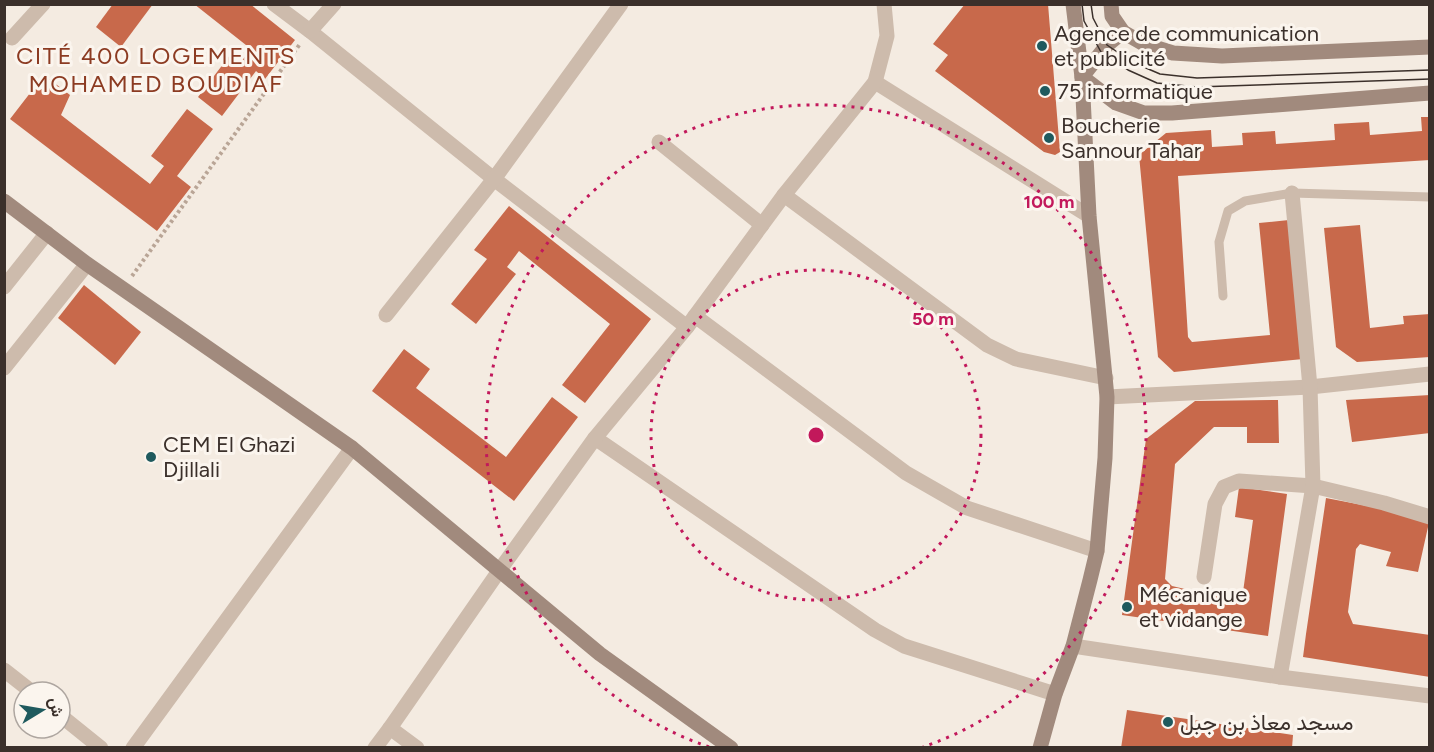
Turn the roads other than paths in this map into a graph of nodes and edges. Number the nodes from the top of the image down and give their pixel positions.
1 (43, 4) edge
2 (274, 4) edge
3 (334, 4) edge
4 (621, 4) edge
5 (884, 4) edge
6 (1073, 4) edge
7 (1111, 4) edge
8 (310, 31) junction
9 (1123, 32) junction
10 (12, 38) dead end
11 (1430, 47) edge
12 (1082, 77) junction
13 (875, 82) junction
14 (1430, 93) edge
15 (659, 142) dead end
16 (494, 179) junction
17 (1292, 194) junction
18 (784, 195) junction
19 (1430, 196) edge
20 (4, 201) edge
21 (1089, 216) junction
22 (762, 225) junction
23 (48, 233) junction
24 (87, 264) junction
25 (4, 287) edge
26 (1223, 296) dead end
27 (386, 315) dead end
28 (691, 322) junction
29 (4, 368) edge
30 (1430, 374) edge
31 (1106, 378) junction
32 (1310, 387) junction
33 (1107, 397) junction
34 (595, 438) junction
35 (351, 448) junction
36 (1313, 486) junction
37 (1430, 517) edge
38 (1097, 551) junction
39 (499, 571) junction
40 (1204, 577) dead end
41 (1073, 646) junction
42 (4, 670) edge
43 (1280, 677) junction
44 (17, 680) edge
45 (1055, 694) junction
46 (1430, 696) edge
47 (72, 725) edge
48 (390, 728) junction
49 (100, 747) edge
50 (133, 747) edge
51 (375, 747) edge
52 (417, 747) edge
53 (731, 747) edge
54 (1040, 747) edge

1 - 10 street
2 - 8 street
3 - 8 street
4 - 16 street
5 - 13 street
6 - 12 main road
7 - 9 main road
8 - 16 street
9 - 11 main road
9 - 12 main road
12 - 14 main road
12 - 21 main road
13 - 18 street
13 - 21 street
15 - 22 street
16 - 27 street
16 - 28 street
17 - 19 lane
17 - 26 lane
17 - 32 street
18 - 22 street
18 - 31 street
20 - 23 main road
21 - 31 main road
22 - 28 street
23 - 24 main road
23 - 25 street
24 - 29 street
24 - 35 main road
28 - 34 street
28 - 38 street
30 - 32 street
31 - 33 main road
32 - 33 street
32 - 36 street
33 - 38 main road
34 - 39 street
34 - 45 street
35 - 39 main road
35 - 50 street
36 - 37 street
36 - 40 street
36 - 43 street
38 - 41 main road
39 - 48 street
39 - 53 main road
41 - 43 street
41 - 45 main road
42 - 44 street
43 - 46 street
45 - 54 main road
47 - 49 street
48 - 51 street
48 - 52 street

